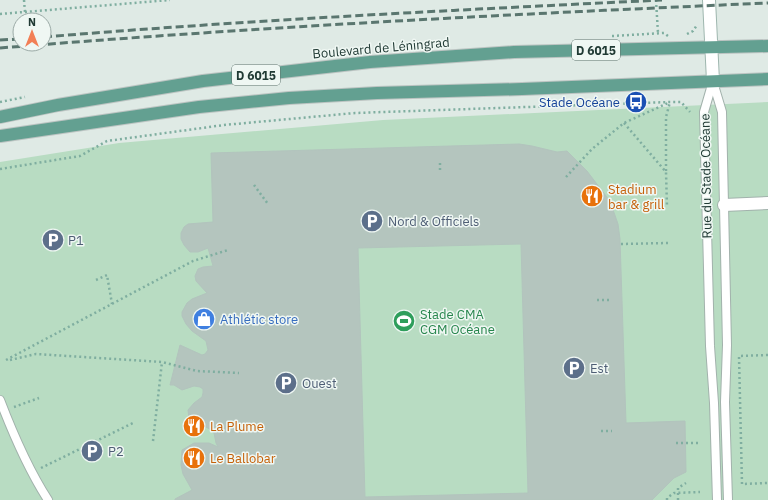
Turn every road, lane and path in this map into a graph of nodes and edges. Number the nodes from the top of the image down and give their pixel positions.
1 (24, 0) edge
2 (170, 0) edge
3 (656, 0) edge
4 (709, 0) edge
5 (25, 12) joint
6 (12, 13) edge
7 (0, 14) edge
8 (697, 19) dead end
9 (683, 35) dead end
10 (673, 36) dead end
11 (768, 46) edge
12 (712, 48) junction
13 (768, 79) edge
14 (713, 81) junction
15 (670, 102) junction
16 (690, 112) dead end
17 (0, 117) edge
18 (624, 123) junction
19 (0, 136) edge
20 (440, 162) dead end
21 (0, 169) edge
22 (440, 171) dead end
23 (666, 172) junction
24 (566, 177) dead end
25 (254, 185) dead end
26 (768, 203) edge
27 (268, 204) dead end
28 (724, 205) junction
29 (667, 206) dead end
30 (668, 243) dead end
31 (621, 244) dead end
32 (228, 250) dead end
33 (96, 280) dead end
34 (598, 300) dead end
35 (609, 300) dead end
36 (112, 304) junction
37 (768, 355) edge
38 (162, 362) junction
39 (239, 374) dead end
40 (39, 398) dead end
41 (0, 400) edge
42 (4, 411) junction
43 (135, 422) dead end
44 (601, 431) dead end
45 (612, 431) dead end
46 (153, 441) dead end
47 (676, 443) dead end
48 (699, 443) dead end
49 (32, 472) junction
50 (768, 483) edge
51 (686, 484) dead end
52 (700, 492) dead end
53 (678, 493) junction
54 (48, 500) edge
55 (667, 500) edge
56 (678, 500) edge
57 (717, 500) edge
58 (728, 500) edge

1 - 5 path
2 - 5 path
3 - 10 path
4 - 12 street
6 - 7 path
8 - 9 path
11 - 12 main road, Boulevard de Léningrad / D 6015
12 - 14 street
12 - 17 main road, Boulevard de Léningrad / D 6015
13 - 14 main road, D 6015
14 - 19 main road, D 6015
14 - 28 lane, Rue du Stade Océane
14 - 57 lane, Rue du Stade Océane
15 - 16 path
15 - 18 path
15 - 21 path
15 - 23 path
18 - 23 path
18 - 24 path
20 - 22 path
23 - 29 path
25 - 27 path
26 - 28 street
28 - 58 lane, Rue du Stade Océane
30 - 31 path
32 - 36 path
33 - 36 path
34 - 35 path
36 - 38 path
37 - 50 path
38 - 39 path
38 - 46 path
40 - 42 path
41 - 42 lane
42 - 49 lane
43 - 49 path
44 - 45 path
47 - 48 path
49 - 54 lane
51 - 53 path
52 - 53 path
53 - 55 path
53 - 56 path

